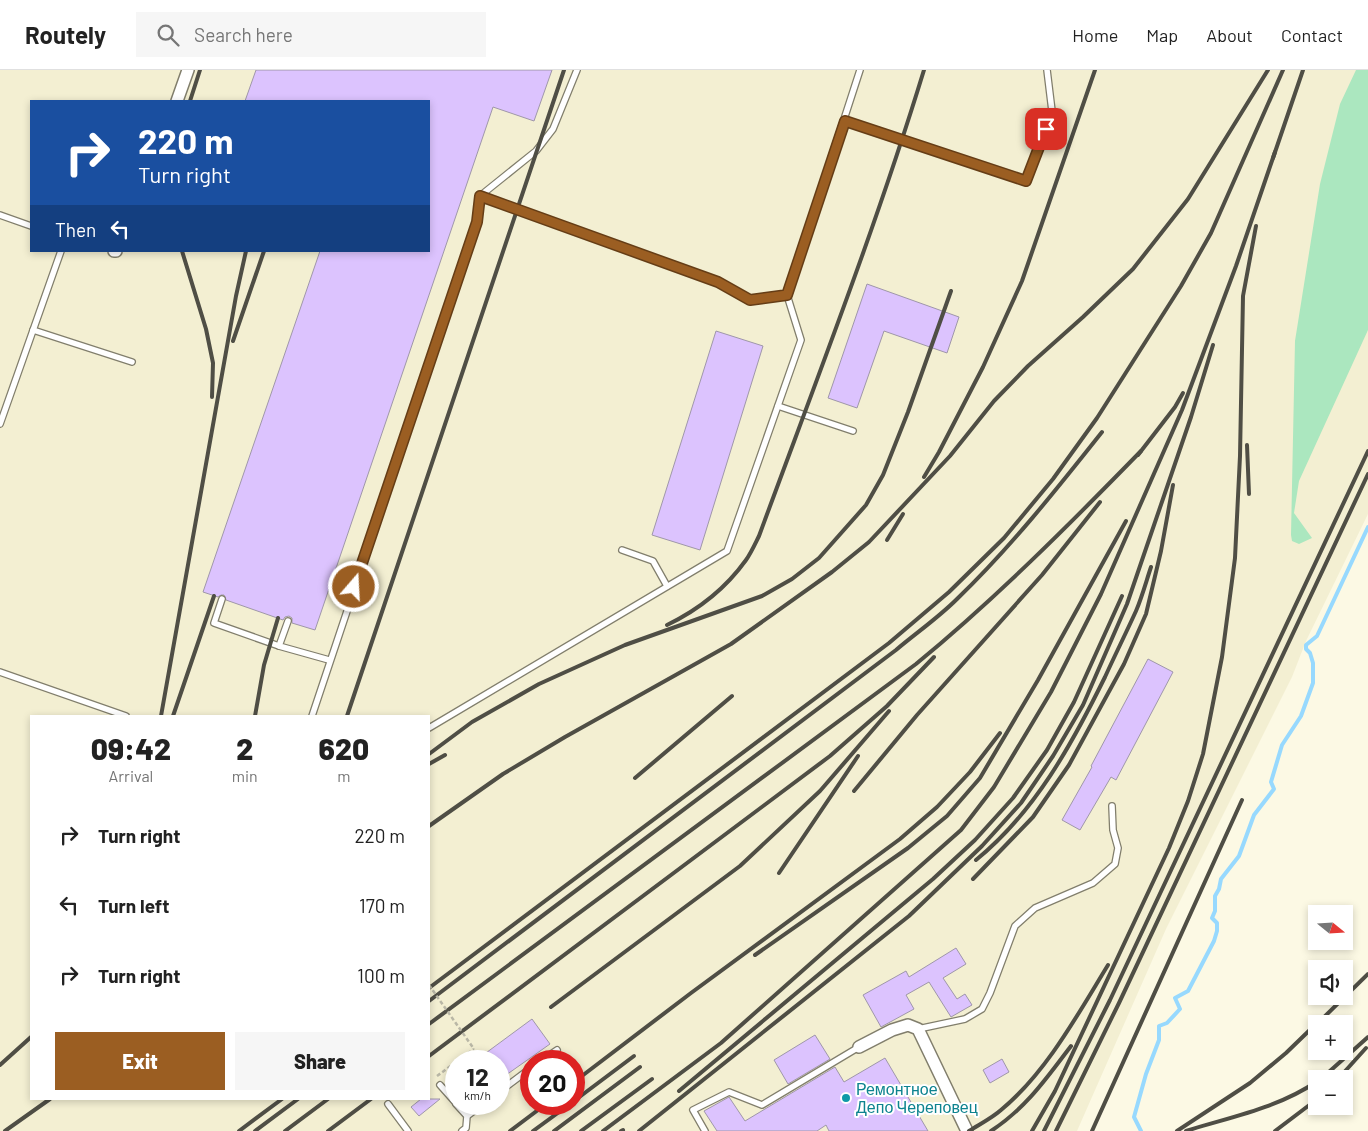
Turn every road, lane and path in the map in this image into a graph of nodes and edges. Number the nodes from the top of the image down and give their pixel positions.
1 (188, 70) edge
2 (577, 70) edge
3 (860, 70) edge
4 (1047, 70) edge
5 (177, 100) edge
6 (845, 121) junction
7 (480, 196) junction
8 (0, 215) edge
9 (30, 226) edge
10 (61, 252) edge
11 (787, 295) junction
12 (33, 330) junction
13 (132, 362) dead end
14 (778, 406) junction
15 (0, 424) edge
16 (853, 431) dead end
17 (622, 550) dead end
18 (667, 586) junction
19 (222, 599) dead end
20 (288, 621) dead end
21 (279, 646) junction
22 (330, 660) junction
23 (0, 672) edge
24 (123, 715) edge
25 (312, 715) edge
26 (430, 727) edge
27 (1112, 806) dead end
28 (430, 986) edge
29 (918, 1029) junction
30 (859, 1047) joint
31 (473, 1050) edge
32 (445, 1071) edge
33 (435, 1078) dead end
34 (440, 1085) dead end
35 (445, 1091) edge
36 (388, 1104) dead end
37 (467, 1116) edge
38 (408, 1131) edge
39 (462, 1131) edge
40 (705, 1131) edge
41 (967, 1131) edge

1 - 5 street
2 - 7 lane
3 - 6 lane
4 - 6 lane
6 - 11 lane
7 - 11 lane
7 - 22 lane
8 - 9 lane
10 - 12 lane
11 - 14 lane
12 - 13 lane
12 - 15 lane
14 - 16 lane
14 - 18 lane
17 - 18 lane
18 - 26 lane
19 - 21 lane
20 - 21 lane
21 - 22 lane
22 - 25 lane
23 - 24 lane
27 - 29 lane
28 - 31 path, bridge
29 - 30 street
29 - 41 street
30 - 40 lane
32 - 33 path
34 - 35 lane
36 - 38 lane
37 - 39 lane

